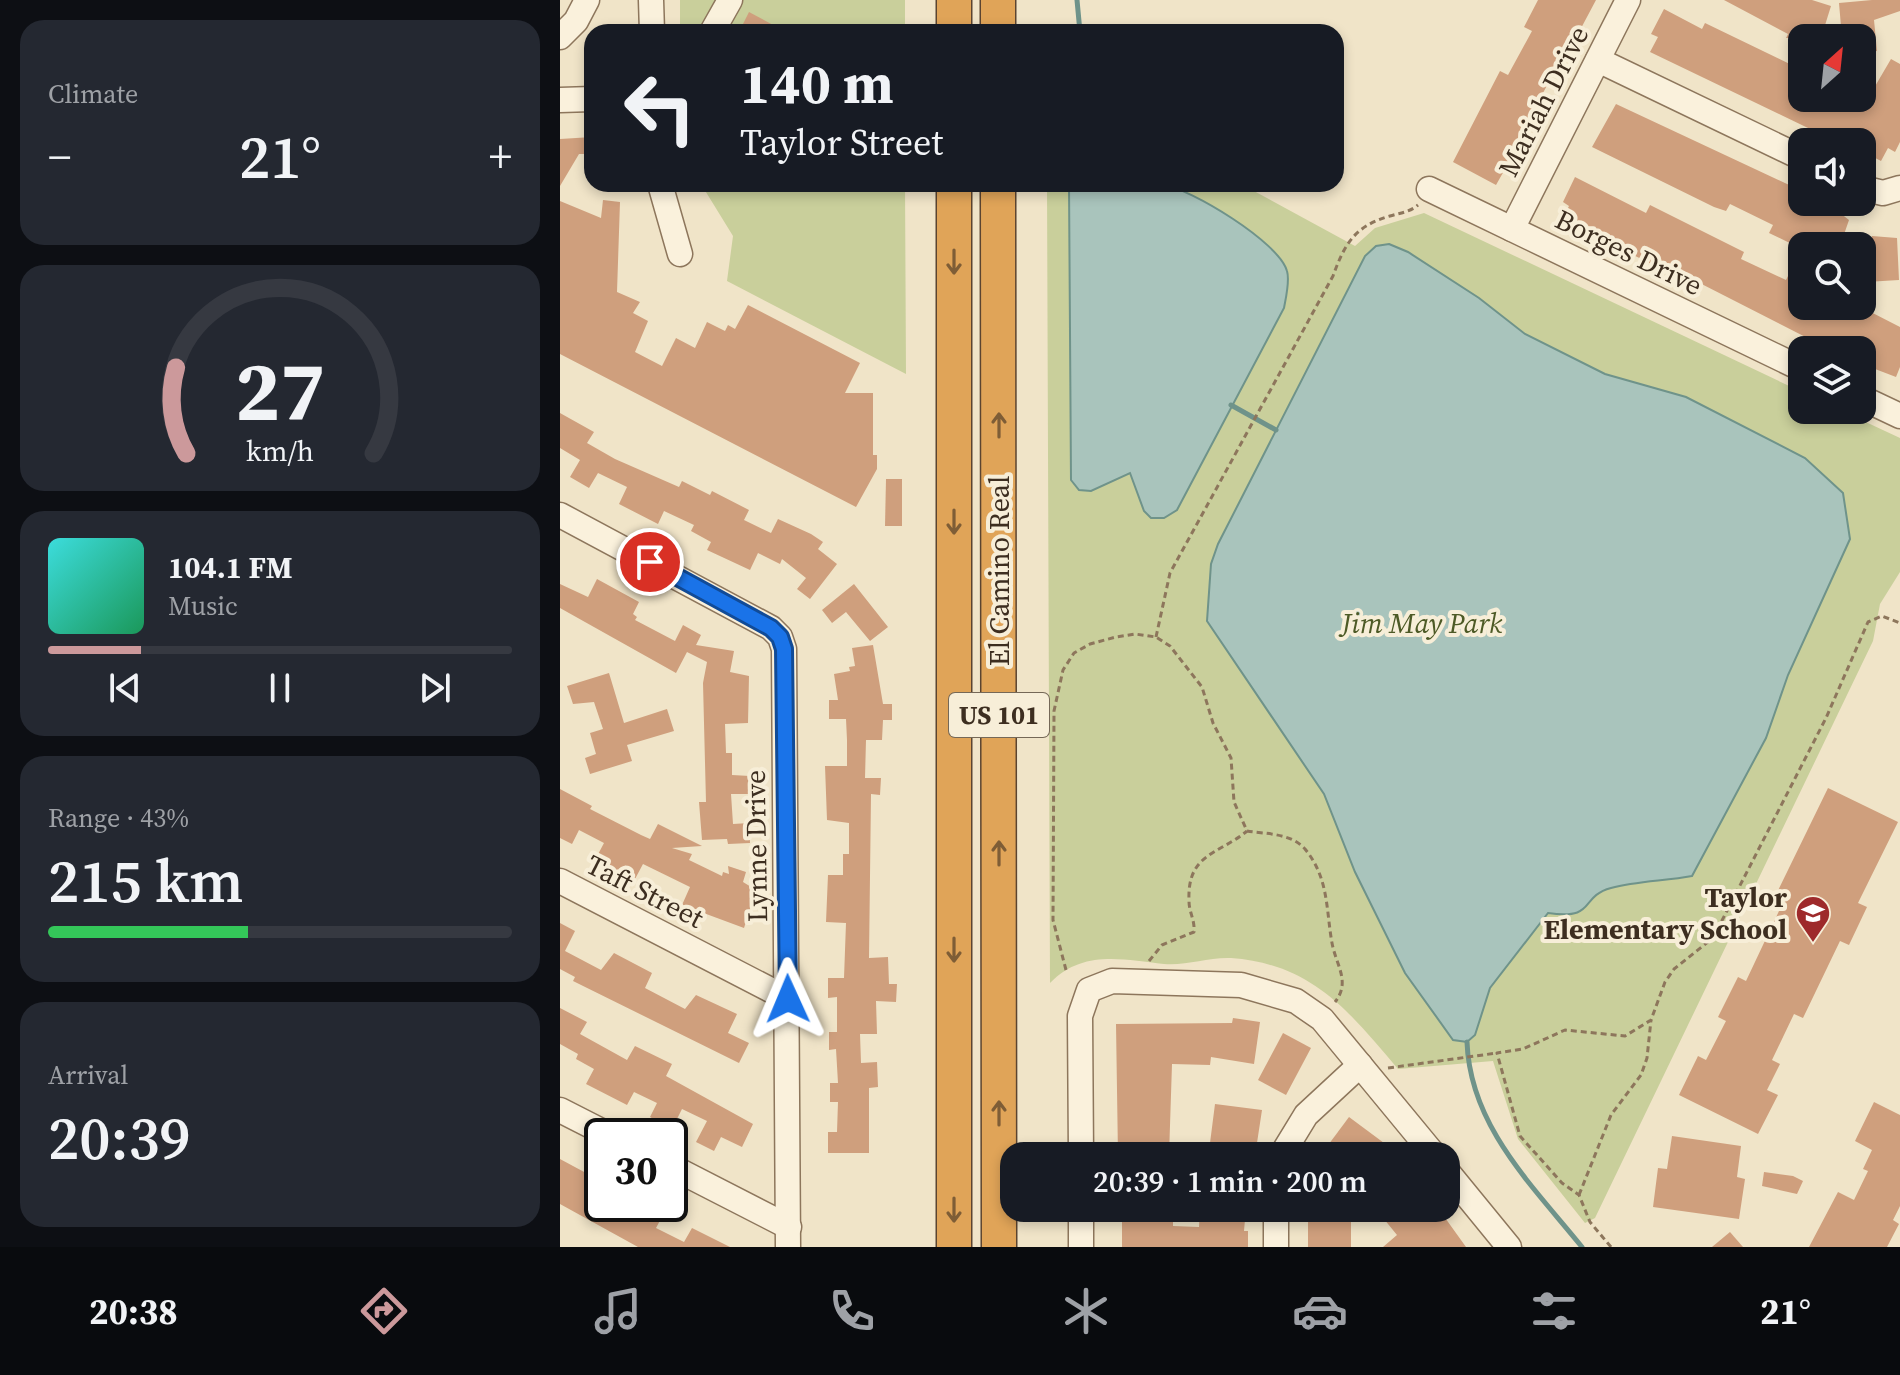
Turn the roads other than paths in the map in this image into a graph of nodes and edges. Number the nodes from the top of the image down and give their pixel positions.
1 (587, 0) edge
2 (651, 0) edge
3 (730, 0) edge
4 (954, 0) edge
5 (998, 0) edge
6 (1628, 0) edge
7 (652, 24) edge
8 (716, 24) edge
9 (954, 24) edge
10 (998, 24) edge
11 (560, 37) edge
12 (1598, 60) junction
13 (584, 99) edge
14 (560, 100) edge
15 (1788, 151) edge
16 (1900, 188) edge
17 (1429, 189) road end
18 (1876, 191) edge
19 (662, 192) edge
20 (954, 192) edge
21 (998, 192) edge
22 (1512, 229) junction
23 (680, 254) dead end
24 (1788, 362) edge
25 (1876, 405) edge
26 (1900, 416) edge
27 (560, 515) edge
28 (560, 881) edge
29 (788, 999) junction
30 (1360, 1065) junction
31 (560, 1110) edge
32 (584, 1122) edge
33 (1081, 1142) edge
34 (1290, 1142) edge
35 (1423, 1142) edge
36 (688, 1177) edge
37 (1460, 1187) edge
38 (1081, 1222) edge
39 (1276, 1222) edge
40 (788, 1237) edge
41 (954, 1247) edge
42 (999, 1247) edge
43 (1081, 1247) edge
44 (1276, 1247) edge
45 (1509, 1247) edge

1 - 11 street
2 - 7 street
3 - 8 street
4 - 9 highway
5 - 10 highway
6 - 12 street, Mariah Drive
12 - 15 street
12 - 22 street, Mariah Drive
13 - 14 street
16 - 18 street
17 - 22 street, Borges Drive
19 - 23 street
20 -> 41 highway, El Camino Real / US 101
42 -> 21 highway, El Camino Real / US 101
22 - 24 street, Borges Drive
25 - 26 street
27 - 29 street, Lynne Drive
28 - 29 street, Taft Street
29 - 40 street, Lynne Drive
30 - 33 street
30 - 34 street
30 - 35 street
31 - 32 street
36 - 40 street
37 - 45 street
38 - 43 street
39 - 44 street

